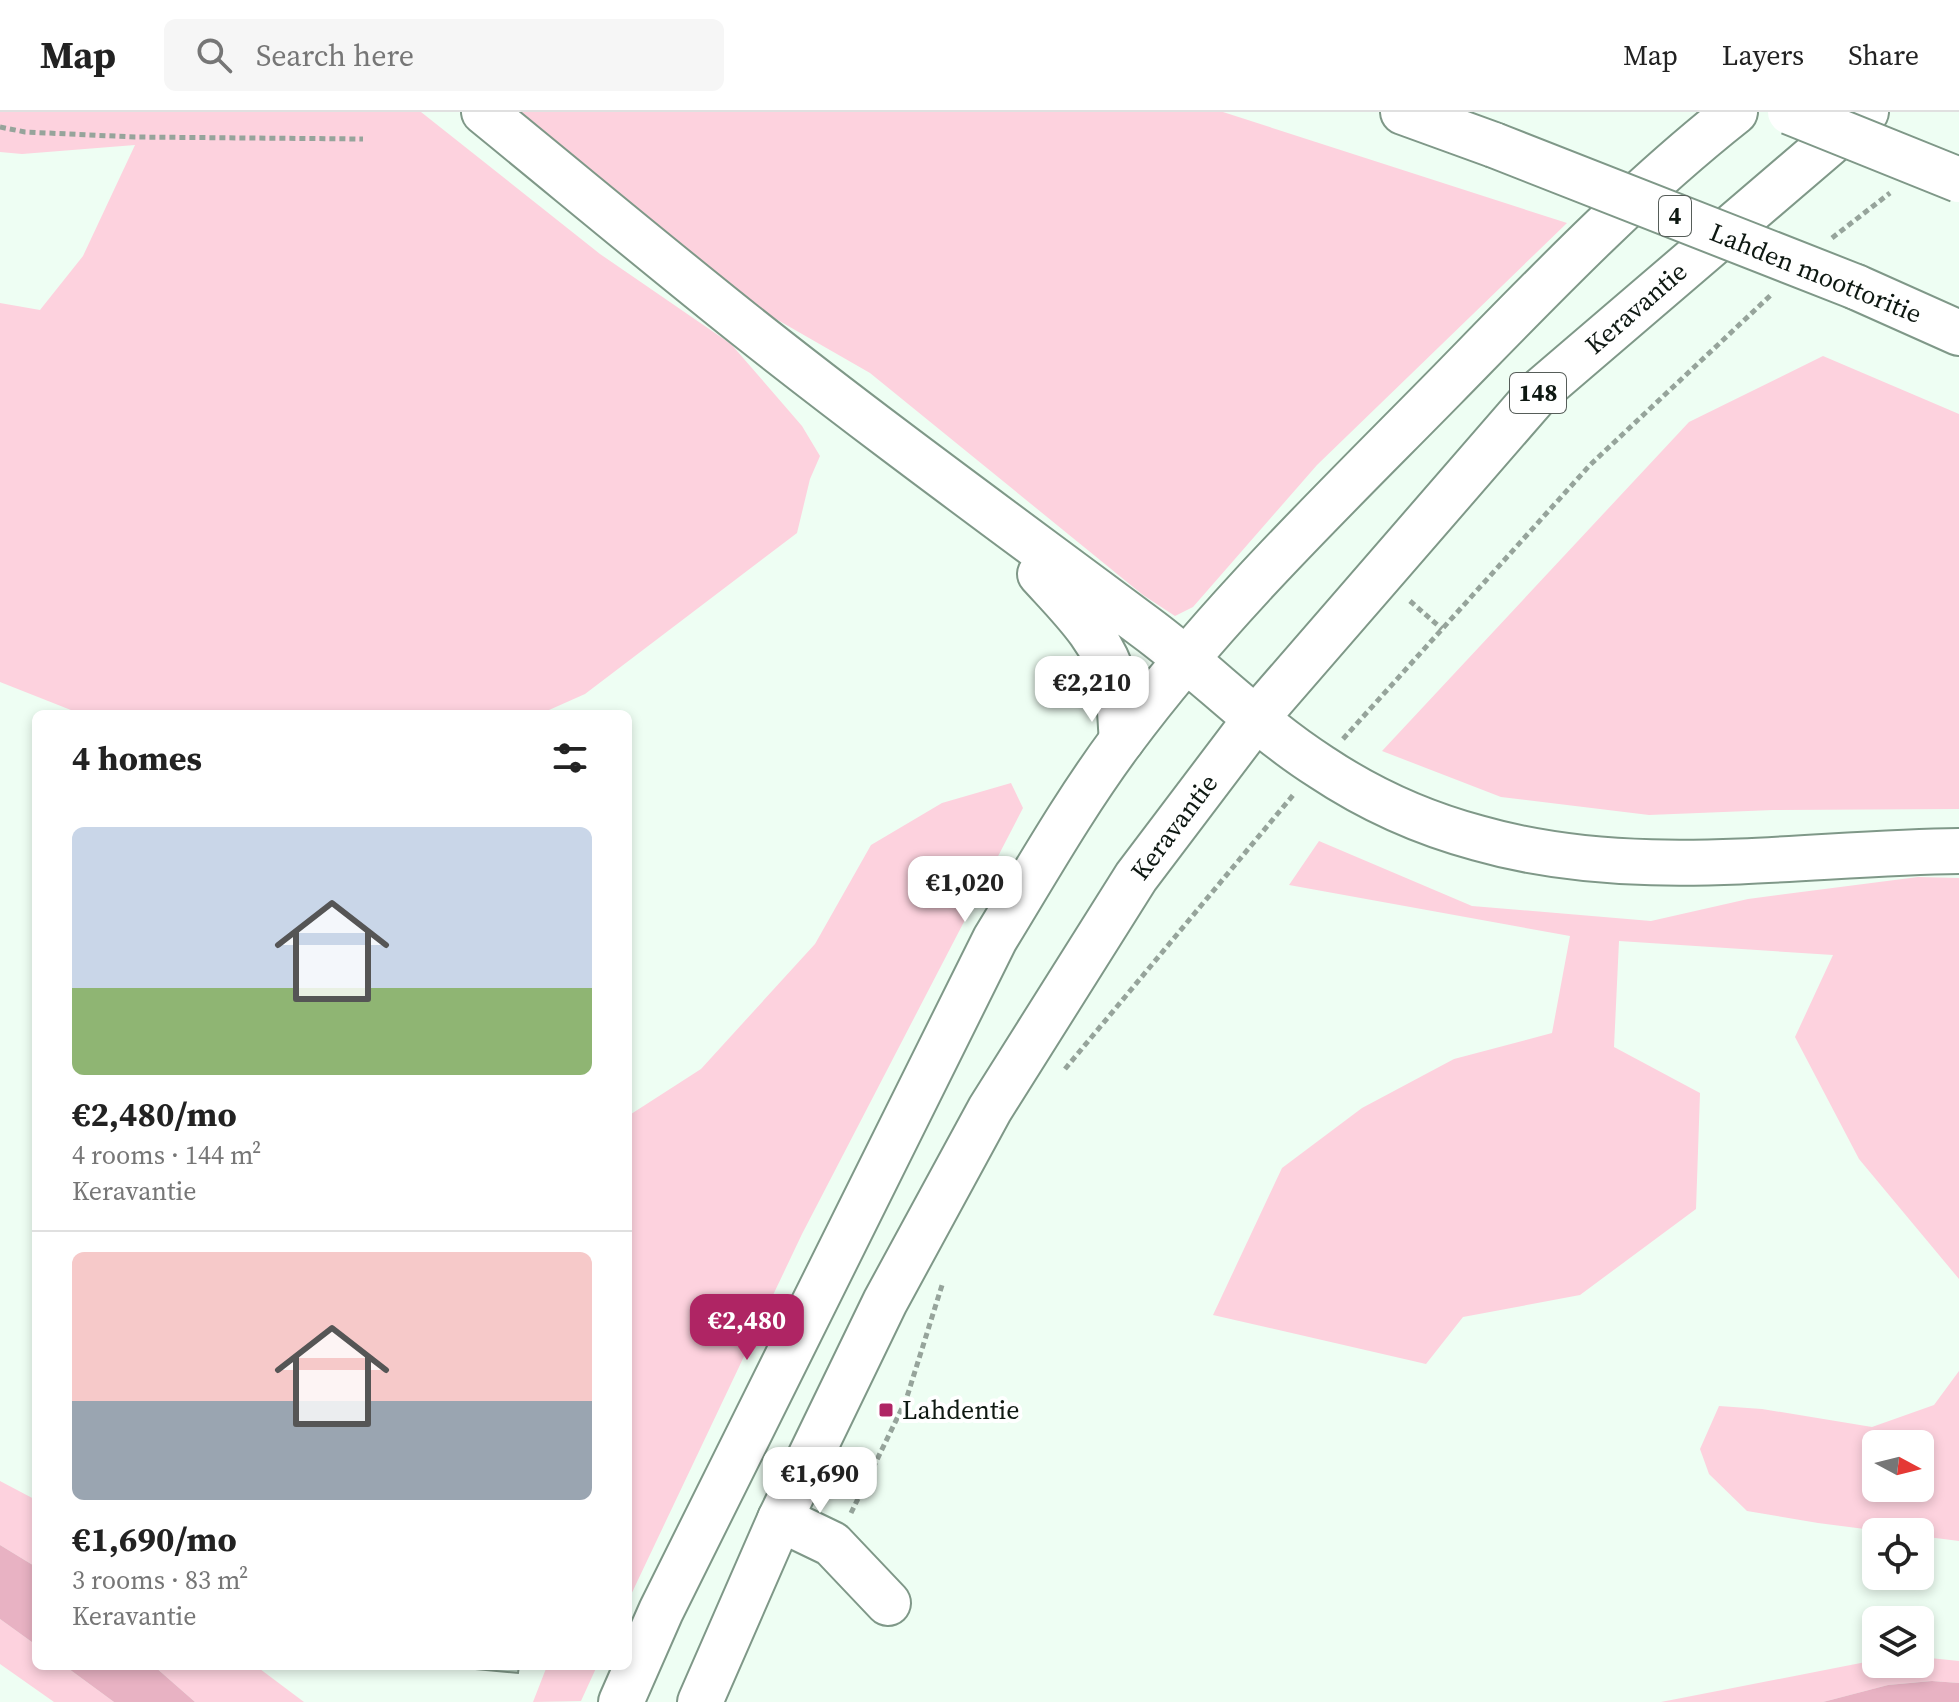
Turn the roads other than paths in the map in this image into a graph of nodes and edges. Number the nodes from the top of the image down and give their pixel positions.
1 (484, 112) edge
2 (1403, 112) edge
3 (1735, 112) edge
4 (1790, 112) edge
5 (1866, 112) edge
6 (1959, 180) edge
7 (1959, 333) edge
8 (993, 516) junction
9 (1187, 659) junction
10 (1257, 717) junction
11 (1122, 740) junction
12 (1959, 851) edge
13 (780, 1519) junction
14 (888, 1603) dead end
15 (621, 1702) edge
16 (700, 1702) edge

1 - 8 main road
2 - 7 main road, Lahden moottoritie / 4, bridge
3 - 9 main road, 148
4 - 6 main road, bridge
5 - 10 main road, Keravantie / 148
8 - 9 main road
8 - 11 main road
9 - 10 main road
9 - 11 main road, 148
10 - 12 main road
10 - 13 main road, Keravantie / 148
11 - 15 main road, 148
13 - 14 main road
13 - 16 main road, Keravantie / 148

